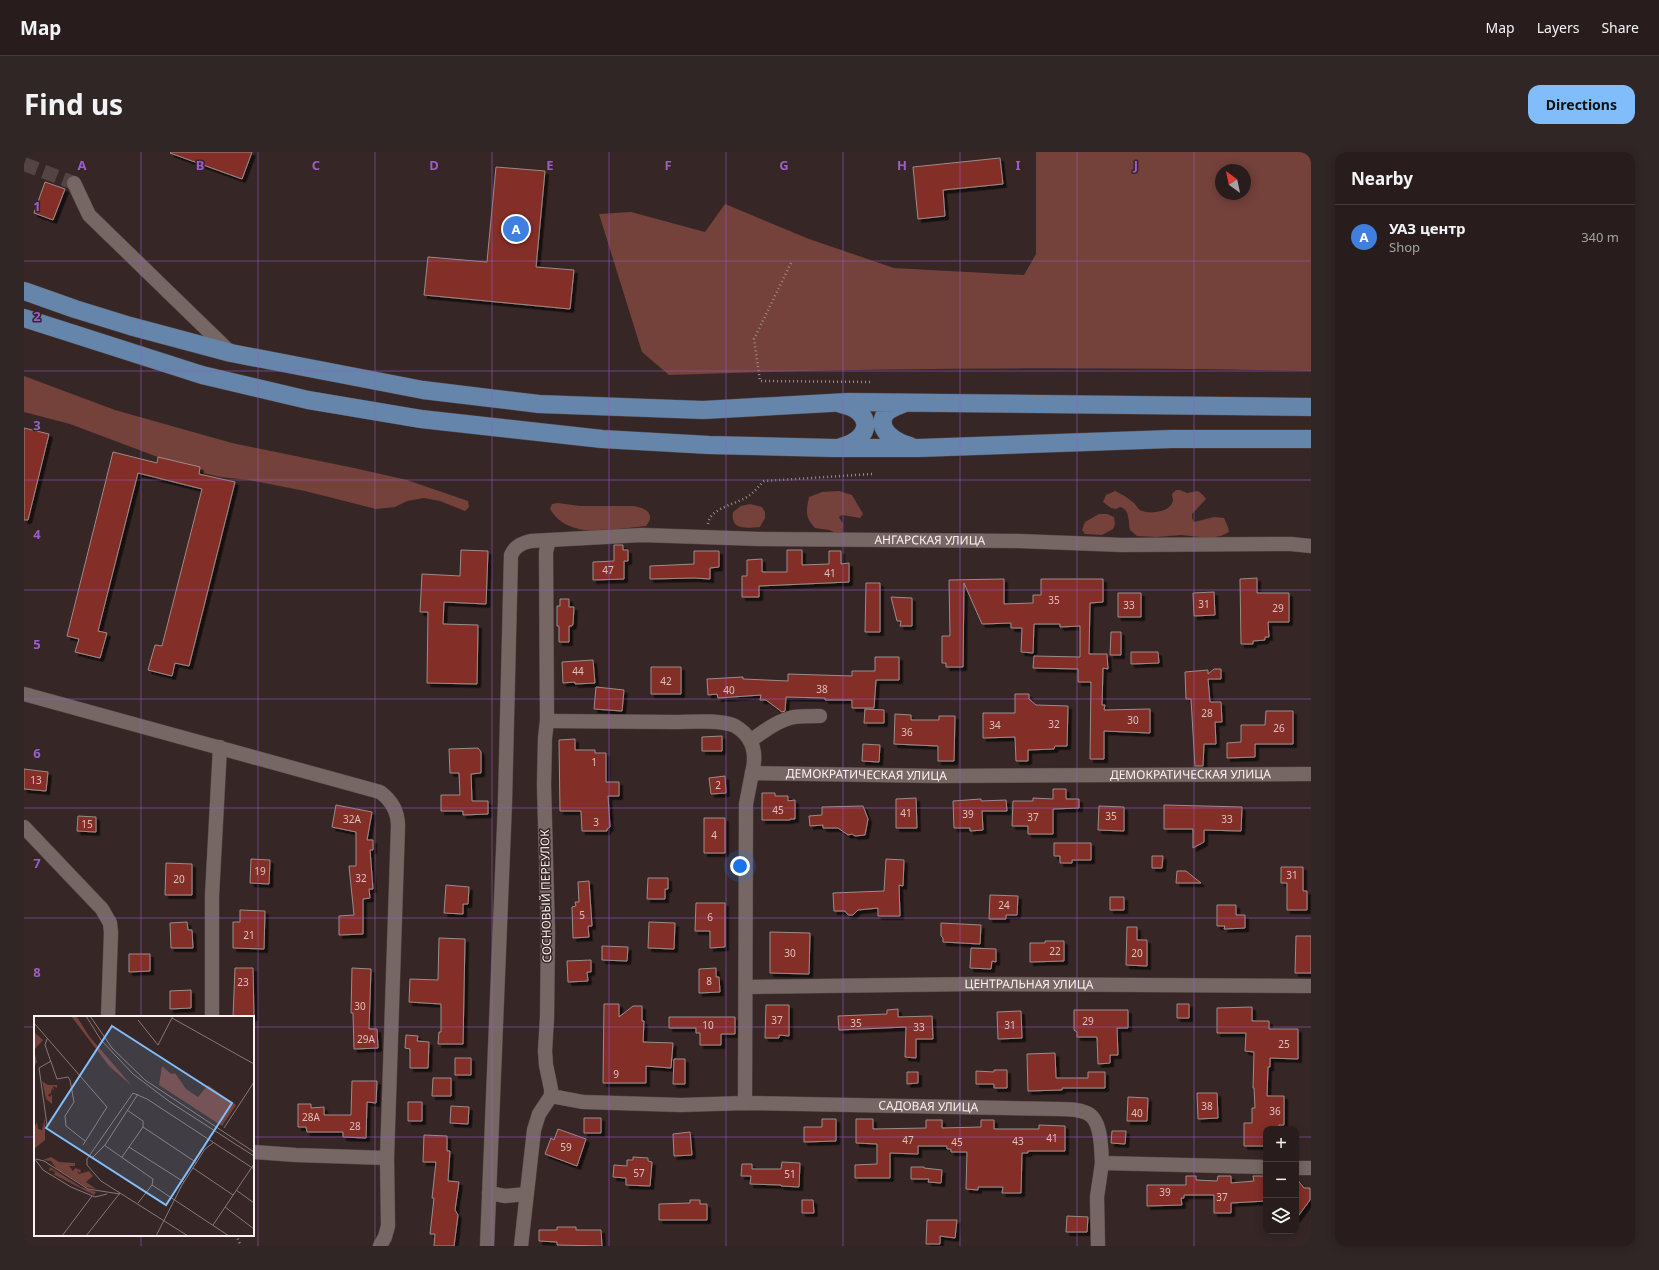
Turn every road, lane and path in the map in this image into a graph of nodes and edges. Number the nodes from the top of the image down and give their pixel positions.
1 (74, 183) tunnel mouth
2 (791, 263) dead end
3 (24, 291) edge
4 (24, 318) edge
5 (231, 353) junction
6 (873, 382) dead end
7 (908, 402) junction
8 (835, 403) junction
9 (1311, 406) edge
10 (1311, 439) edge
11 (832, 448) junction
12 (919, 448) junction
13 (872, 474) dead end
14 (709, 537) junction
15 (549, 540) junction
16 (1311, 546) edge
17 (24, 694) edge
18 (820, 716) dead end
19 (547, 721) junction
20 (750, 741) junction
21 (220, 747) junction
22 (752, 773) junction
23 (1311, 774) edge
24 (24, 827) edge
25 (1311, 986) edge
26 (746, 987) junction
27 (108, 1016) edge
28 (212, 1016) edge
29 (551, 1096) junction
30 (745, 1103) junction
31 (254, 1152) edge
32 (387, 1158) junction
33 (1102, 1163) junction
34 (1263, 1167) edge
35 (1299, 1168) edge
36 (1311, 1168) edge
37 (489, 1193) junction
38 (526, 1194) junction
39 (236, 1236) edge
40 (24, 1240) edge
41 (28, 1246) edge
42 (241, 1246) edge
43 (380, 1246) edge
44 (487, 1246) edge
45 (521, 1246) edge
46 (1098, 1246) edge

1 - 5 street
2 - 6 path
3 - 5 main road
4 - 11 main road
5 - 8 main road
7 - 8 main road
7 - 9 main road
7 - 12 main road
8 - 11 main road
10 - 12 main road
11 - 12 main road
13 - 14 path
14 - 15 street, АНГАРСКАЯ УЛИЦА
14 - 16 street, АНГАРСКАЯ УЛИЦА
15 - 19 street, СОСНОВЫЙ ПЕРЕУЛОК
15 - 37 street, АНГАРСКАЯ УЛИЦА
17 - 21 street
18 - 20 street
19 - 20 street
19 - 29 street, СОСНОВЫЙ ПЕРЕУЛОК
20 - 22 street
21 - 28 street
21 - 32 street
22 - 23 street, ДЕМОКРАТИЧЕСКАЯ УЛИЦА
22 - 26 street
24 - 27 street
25 - 26 street, ЦЕНТРАЛЬНАЯ УЛИЦА
26 - 30 street
29 - 30 street, САДОВАЯ УЛИЦА
29 - 38 street
30 - 33 street, САДОВАЯ УЛИЦА
31 - 32 street
32 - 43 street
33 - 34 street
33 - 46 street, САДОВАЯ УЛИЦА
35 - 36 street
37 - 38 street
37 - 44 street, АНГАРСКАЯ УЛИЦА
38 - 45 street
39 - 42 path
40 - 41 path

